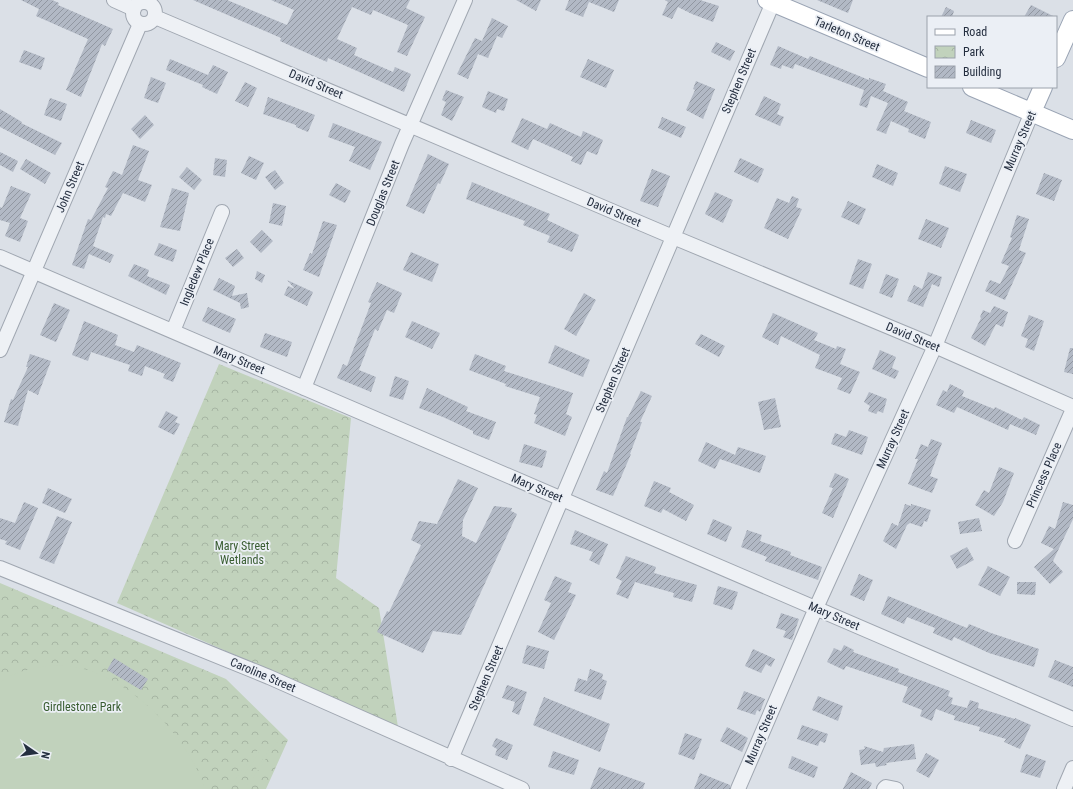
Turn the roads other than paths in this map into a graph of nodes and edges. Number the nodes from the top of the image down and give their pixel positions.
1 (114, 0) edge
2 (465, 0) edge
3 (149, 1) edge
4 (771, 1) edge
5 (134, 9) junction
6 (155, 17) junction
7 (1073, 20) edge
8 (140, 24) junction
9 (1057, 56) edge
10 (927, 68) edge
11 (974, 88) edge
12 (1043, 88) edge
13 (1032, 112) junction
14 (411, 125) junction
15 (1073, 130) edge
16 (222, 212) dead end
17 (673, 237) junction
18 (0, 257) edge
19 (34, 271) junction
20 (173, 331) junction
21 (935, 346) junction
22 (0, 350) edge
23 (304, 388) junction
24 (1073, 408) edge
25 (562, 499) junction
26 (1015, 541) dead end
27 (0, 568) edge
28 (816, 608) junction
29 (1073, 719) edge
30 (451, 759) junction
31 (1073, 768) edge
32 (522, 789) edge
33 (738, 789) edge
34 (884, 789) edge
35 (896, 789) edge
36 (1064, 789) edge

1 - 5 street
2 - 14 street, Douglas Street
3 - 5 street
3 - 6 street
4 - 10 main road, Tarleton Street
4 - 17 street, Stephen Street
5 - 8 street
6 - 8 street
6 - 14 street, David Street
7 - 9 main road
8 - 19 street, John Street
11 - 13 main road
12 - 13 main road, Murray Street
13 - 15 main road
13 - 21 street, Murray Street
14 - 17 street, David Street
14 - 23 street, Douglas Street
16 - 20 street, Ingledew Place
17 - 21 street, David Street
17 - 25 street, Stephen Street
18 - 19 street, Mary Street
19 - 20 street, Mary Street
19 - 22 street, John Street
20 - 23 street, Mary Street
21 - 24 street, David Street
21 - 28 street, Murray Street
23 - 25 street, Mary Street
24 - 26 street, Princess Place
25 - 28 street, Mary Street
25 - 30 street, Stephen Street
27 - 30 street, Caroline Street
28 - 29 street, Mary Street
28 - 33 street, Murray Street
30 - 32 street, Caroline Street
31 - 36 street
34 - 35 street

